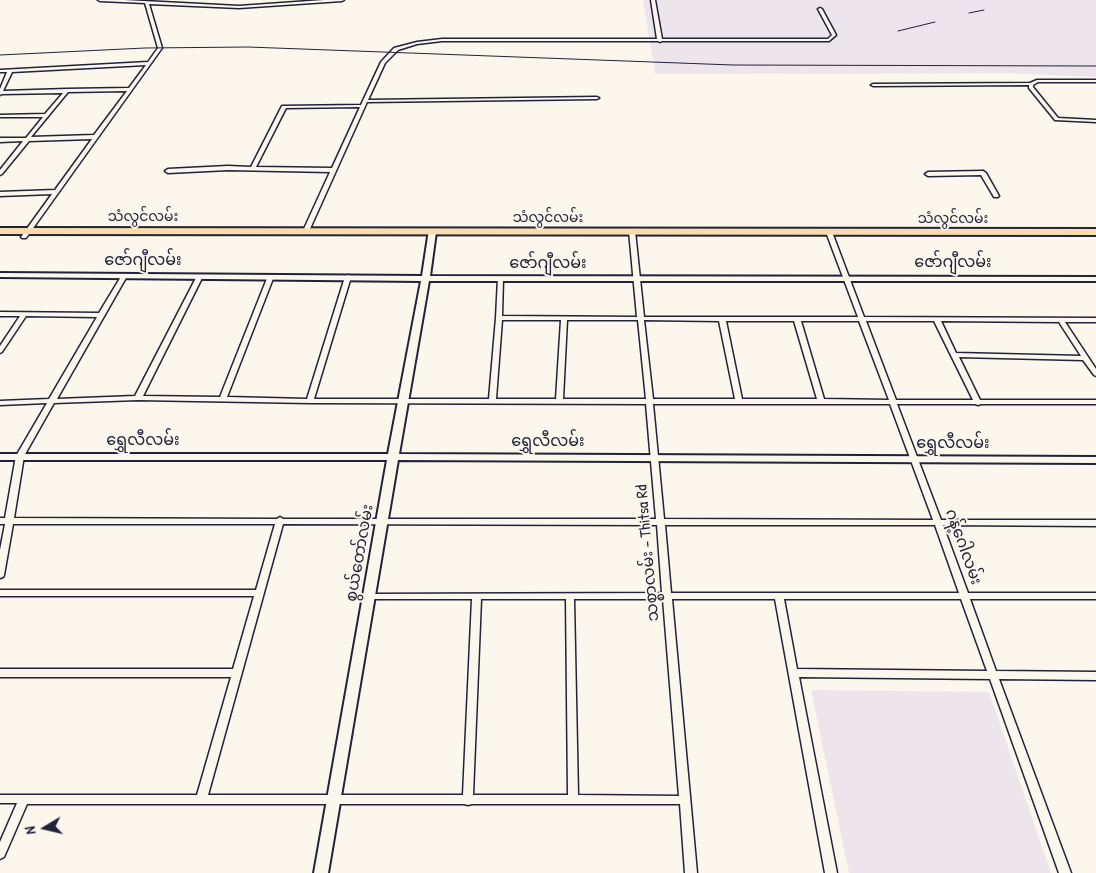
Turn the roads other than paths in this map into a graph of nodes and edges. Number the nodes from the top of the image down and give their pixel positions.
1 (100, 0) edge
2 (342, 0) edge
3 (653, 0) edge
4 (139, 1) edge
5 (147, 3) junction
6 (820, 9) dead end
7 (660, 40) junction
8 (149, 63) junction
9 (0, 71) edge
10 (10, 71) junction
11 (1096, 81) edge
12 (1031, 84) junction
13 (873, 85) dead end
14 (131, 89) junction
15 (68, 90) junction
16 (0, 93) edge
17 (597, 98) dead end
18 (364, 103) junction
19 (48, 115) junction
20 (0, 116) edge
21 (1096, 121) edge
22 (95, 137) junction
23 (28, 139) junction
24 (0, 140) edge
25 (3, 166) edge
26 (253, 168) junction
27 (333, 170) junction
28 (168, 171) dead end
29 (0, 173) edge
30 (928, 174) dead end
31 (55, 192) junction
32 (0, 194) edge
33 (996, 196) dead end
34 (0, 231) edge
35 (306, 231) junction
36 (1096, 232) edge
37 (26, 234) junction
38 (233, 234) junction
39 (431, 235) junction
40 (632, 235) junction
41 (830, 236) junction
42 (990, 236) junction
43 (0, 238) edge
44 (1096, 240) edge
45 (0, 275) edge
46 (124, 276) junction
47 (200, 276) junction
48 (271, 276) junction
49 (348, 277) junction
50 (426, 277) junction
51 (846, 278) junction
52 (500, 279) junction
53 (636, 279) junction
54 (1096, 279) edge
55 (0, 314) edge
56 (24, 315) junction
57 (101, 316) junction
58 (499, 318) junction
59 (564, 318) junction
60 (641, 318) junction
61 (722, 319) junction
62 (797, 319) junction
63 (862, 319) junction
64 (936, 319) junction
65 (1060, 319) junction
66 (1096, 320) edge
67 (0, 351) edge
68 (954, 355) junction
69 (1085, 358) junction
70 (1096, 374) edge
71 (138, 398) junction
72 (223, 399) junction
73 (52, 400) junction
74 (310, 401) junction
75 (403, 401) junction
76 (492, 401) junction
77 (559, 401) junction
78 (649, 401) junction
79 (739, 402) junction
80 (821, 402) junction
81 (1096, 402) edge
82 (0, 403) edge
83 (894, 403) junction
84 (978, 403) junction
85 (20, 456) junction
86 (655, 456) junction
87 (0, 457) edge
88 (392, 457) junction
89 (915, 460) junction
90 (1096, 460) edge
91 (280, 520) junction
92 (382, 520) junction
93 (4, 521) edge
94 (660, 521) junction
95 (938, 523) junction
96 (1096, 523) edge
97 (0, 575) edge
98 (0, 593) edge
99 (259, 593) junction
100 (369, 596) junction
101 (477, 596) junction
102 (570, 596) junction
103 (667, 596) junction
104 (779, 596) junction
105 (965, 596) junction
106 (1096, 596) edge
107 (0, 673) edge
108 (237, 673) junction
109 (794, 673) junction
110 (994, 676) junction
111 (1096, 676) edge
112 (0, 799) edge
113 (24, 799) junction
114 (201, 800) junction
115 (573, 800) junction
116 (684, 800) junction
117 (334, 801) junction
118 (468, 801) junction
119 (0, 854) edge
120 (321, 873) edge
121 (691, 873) edge
122 (831, 873) edge
123 (1065, 873) edge

1 - 4 street
2 - 5 street
3 - 7 street
4 - 5 street
5 - 8 street
6 - 7 street
7 - 18 street
8 - 10 street
8 - 14 street
9 - 10 street
10 - 16 street
11 - 12 street
12 - 13 street
12 - 21 street
14 - 15 street
14 - 22 street
15 - 16 street
15 - 19 street
17 - 18 street
18 - 26 street
18 - 27 street
19 - 20 street
19 - 23 street
22 - 23 street
22 - 31 street
23 - 24 street
23 - 25 street
25 - 29 street
26 - 27 street
26 - 28 street
27 - 35 street
30 - 33 street
31 - 32 street
31 - 37 street
34 - 37 main road, သံလွင်လမ်း
35 - 38 main road, သံလွင်လမ်း
35 - 39 main road, သံလွင်လမ်း
36 - 42 main road, သံလွင်လမ်း
37 - 38 main road, သံလွင်လမ်း
37 - 43 main road, သံလွင်လမ်း
38 - 39 main road, သံလွင်လမ်း
39 - 40 main road, သံလွင်လမ်း
39 - 50 street, စွယ်တော်လမ်း
40 - 41 main road, သံလွင်လမ်း
40 - 53 street, သစ္စာလမ်း - Thitsa Rd
41 - 42 main road, သံလွင်လမ်း
41 - 51 street, ဂန့်ဂေါလမ်း
42 - 44 main road, သံလွင်လမ်း
45 - 46 street, ဇော်ဂျီလမ်း
46 - 47 street, ဇော်ဂျီလမ်း
46 - 57 street
47 - 48 street, ဇော်ဂျီလမ်း
47 - 71 street
48 - 49 street, ဇော်ဂျီလမ်း
48 - 72 street
49 - 50 street, ဇော်ဂျီလမ်း
49 - 74 street
50 - 52 street, ဇော်ဂျီလမ်း
50 - 75 street, စွယ်တော်လမ်း
51 - 53 street, ဇော်ဂျီလမ်း
51 - 54 street, ဇော်ဂျီလမ်း
51 - 63 street, ဂန့်ဂေါလမ်း
52 - 53 street, ဇော်ဂျီလမ်း
52 - 58 street
53 - 60 street, သစ္စာလမ်း - Thitsa Rd
55 - 56 street
56 - 57 street
56 - 67 street
57 - 73 street
58 - 59 street
58 - 76 street
59 - 60 street
59 - 77 street
60 - 61 street
60 - 78 street, သစ္စာလမ်း - Thitsa Rd
61 - 62 street
61 - 79 street
62 - 63 street
62 - 80 street
63 - 64 street
63 - 83 street, ဂန့်ဂေါလမ်း
64 - 65 street
64 - 68 street
65 - 66 street
65 - 69 street
68 - 69 street
68 - 84 street
69 - 70 street
71 - 72 street
71 - 73 street
72 - 74 street
73 - 82 street
73 - 85 street
74 - 75 street
75 - 76 street
75 - 88 street, စွယ်တော်လမ်း
76 - 77 street
77 - 78 street
78 - 79 street
78 - 86 street, သစ္စာလမ်း - Thitsa Rd
79 - 80 street
80 - 83 street
81 - 84 street
83 - 84 street
83 - 89 street, ဂန့်ဂေါလမ်း
85 - 87 street, ရွှေလီလမ်း
85 - 88 street, ရွှေလီလမ်း
85 - 93 street
86 - 88 street, ရွှေလီလမ်း
86 - 89 street, ရွှေလီလမ်း
86 - 94 street, သစ္စာလမ်း - Thitsa Rd
88 - 92 street, စွယ်တော်လမ်း
89 - 90 street, ရွှေလီလမ်း
89 - 95 street, ဂန့်ဂေါလမ်း
91 - 92 street
91 - 93 street
91 - 99 street
92 - 94 street
92 - 100 street, စွယ်တော်လမ်း
93 - 97 street
94 - 95 street
94 - 103 street, သစ္စာလမ်း - Thitsa Rd
95 - 96 street
95 - 105 street, ဂန့်ဂေါလမ်း
98 - 99 street
99 - 108 street
100 - 101 street
100 - 117 street, စွယ်တော်လမ်း
101 - 102 street
101 - 118 street
102 - 103 street
102 - 115 street
103 - 104 street
103 - 116 street, သစ္စာလမ်း - Thitsa Rd
104 - 105 street
104 - 109 street
105 - 106 street
105 - 110 street, ဂန့်ဂေါလမ်း
107 - 108 street
108 - 114 street
109 - 110 street
109 - 122 street
110 - 111 street
110 - 123 street, ဂန့်ဂေါလမ်း
112 - 113 street
113 - 114 street
113 - 119 street
114 - 117 street
115 - 116 street
115 - 118 street
116 - 121 street, သစ္စာလမ်း - Thitsa Rd
117 - 118 street
117 - 120 street, စွယ်တော်လမ်း

